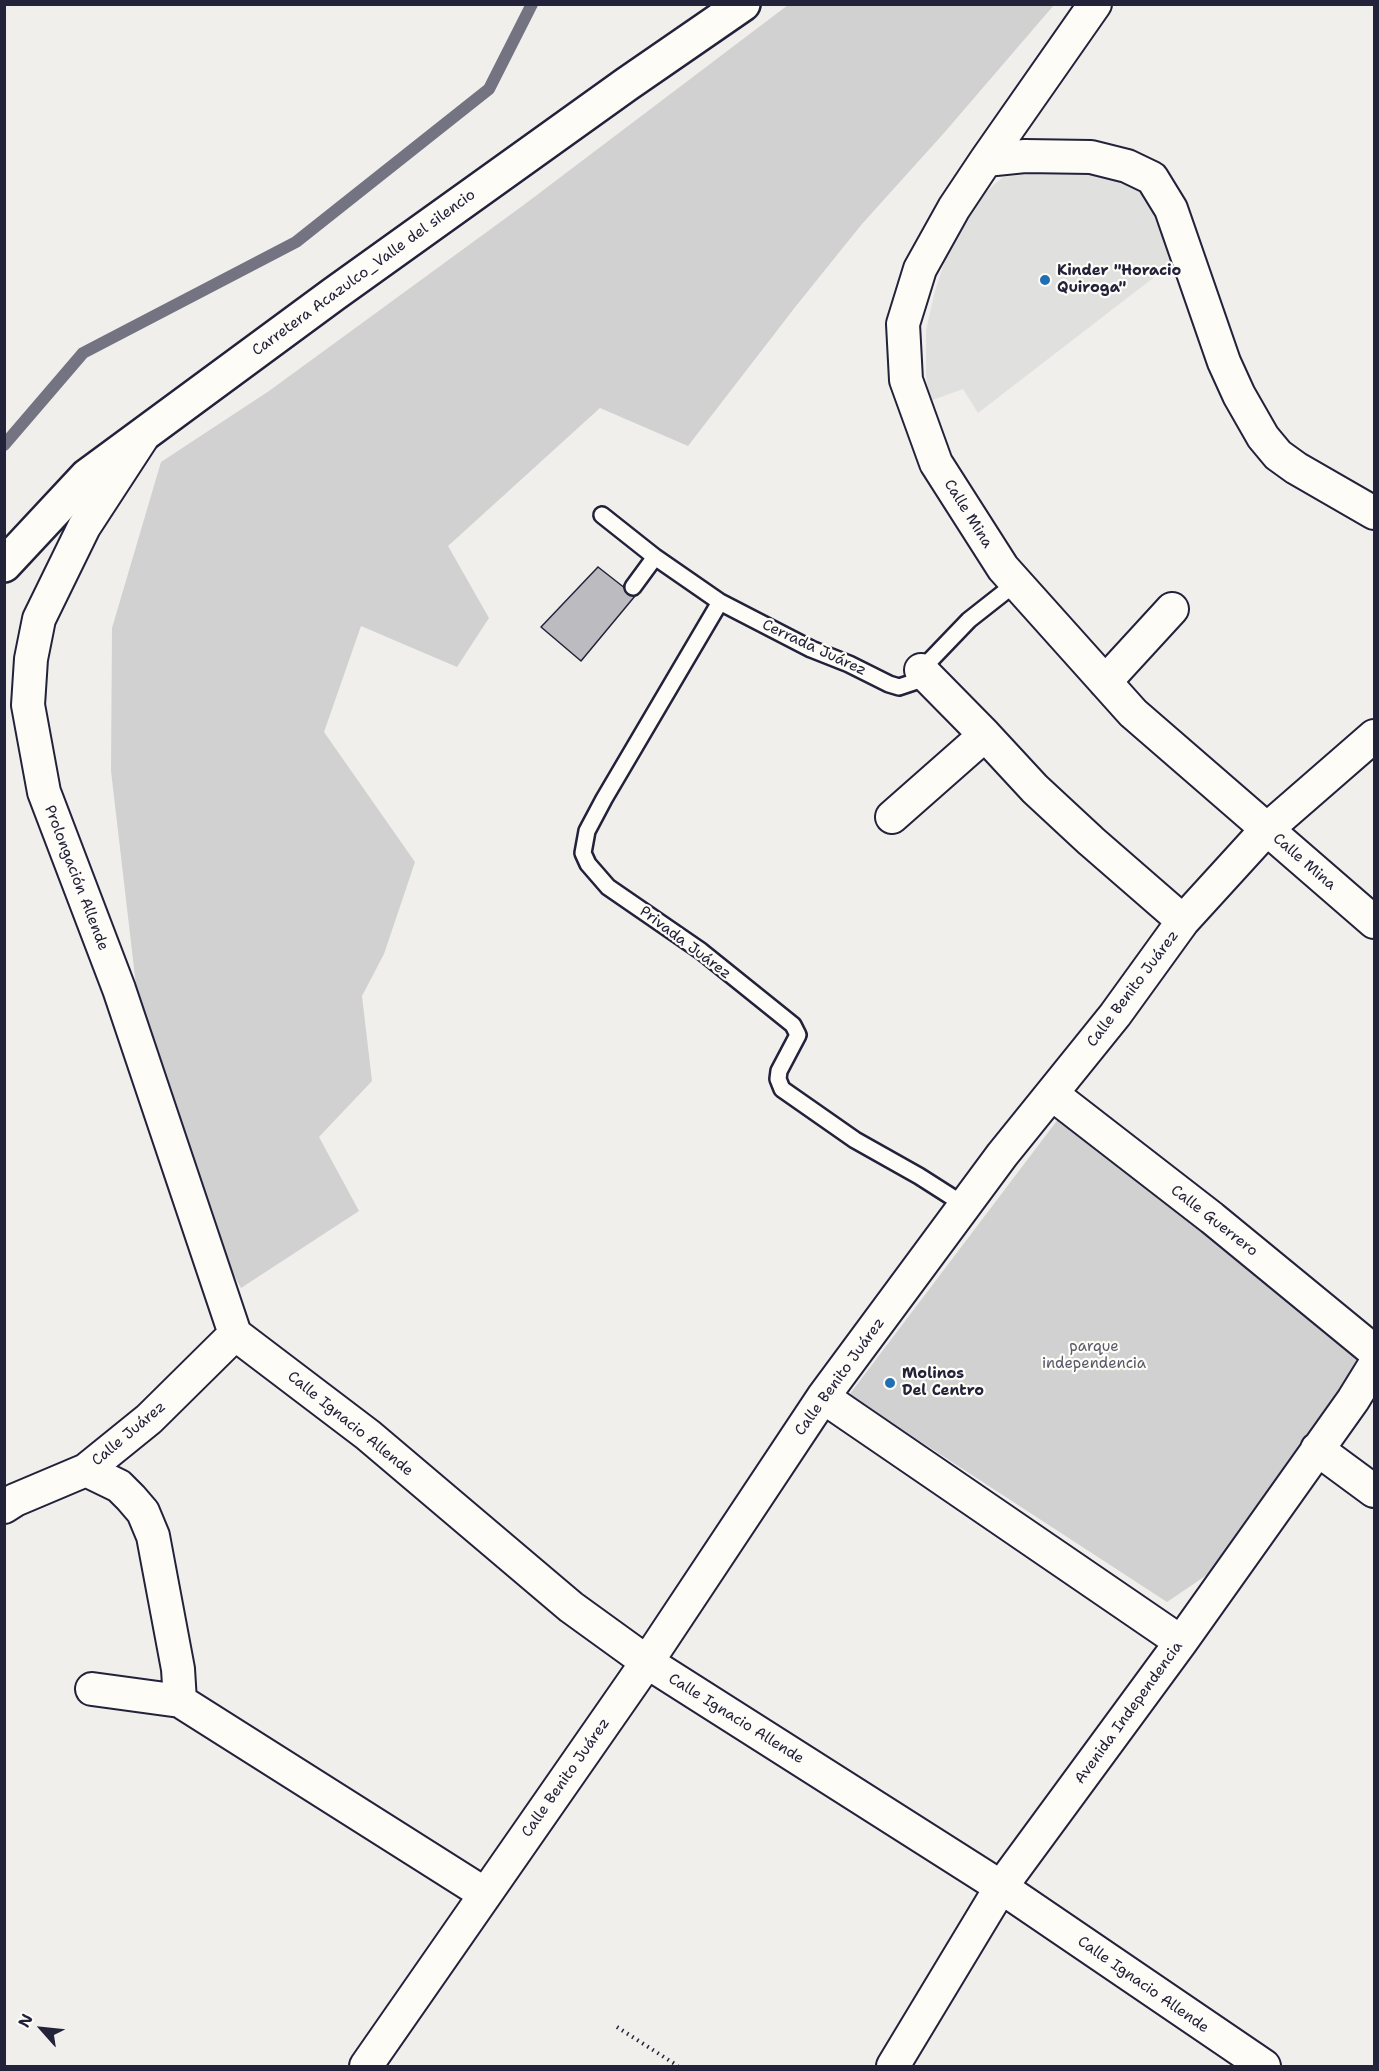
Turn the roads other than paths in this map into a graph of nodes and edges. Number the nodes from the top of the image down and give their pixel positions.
1 (743, 4) edge
2 (1095, 4) edge
3 (986, 160) junction
4 (145, 433) junction
5 (1374, 513) edge
6 (602, 515) dead end
7 (655, 557) junction
8 (4, 565) edge
9 (1016, 583) junction
10 (633, 586) dead end
11 (720, 602) junction
12 (1172, 609) dead end
13 (921, 670) junction
14 (1105, 682) junction
15 (985, 735) junction
16 (1374, 736) edge
17 (892, 817) dead end
18 (1266, 830) junction
19 (1183, 921) junction
20 (1374, 922) edge
21 (1052, 1094) junction
22 (966, 1206) junction
23 (235, 1334) junction
24 (1374, 1351) edge
25 (1374, 1366) edge
26 (823, 1397) junction
27 (1317, 1449) junction
28 (86, 1470) junction
29 (1374, 1491) edge
30 (4, 1507) edge
31 (1181, 1642) junction
32 (647, 1662) junction
33 (92, 1689) dead end
34 (180, 1701) junction
35 (1001, 1887) junction
36 (485, 1894) junction
37 (1226, 2057) edge
38 (366, 2067) edge
39 (893, 2067) edge
40 (1264, 2067) edge

1 - 4 main road, Carretera Acazulco_Valle del silencio
2 - 3 street, Calle Mina
3 - 5 street
3 - 9 street, Calle Mina
4 - 8 main road, Carretera Acazulco_Valle del silencio
4 - 23 street, Prolongación Allende
6 - 7 lane, Cerrada Juárez
7 - 10 lane
7 - 11 lane, Cerrada Juárez
9 - 13 lane, Cerrada Juárez
9 - 14 street, Calle Mina
11 - 13 lane, Cerrada Juárez
11 - 22 lane, Privada Juárez
12 - 14 street
13 - 15 street
14 - 18 street, Calle Mina
15 - 17 street
15 - 19 street
16 - 18 street, Calle Benito Juárez
18 - 19 street, Calle Benito Juárez
18 - 20 street, Calle Mina
19 - 21 street, Calle Benito Juárez
21 - 22 street, Calle Benito Juárez
21 - 24 street, Calle Guerrero
22 - 26 street, Calle Benito Juárez
23 - 28 street, Calle Juárez
23 - 32 street, Calle Ignacio Allende
25 - 27 street, Avenida Independencia
26 - 31 street
26 - 32 street, Calle Benito Juárez
27 - 29 street
27 - 31 street, Avenida Independencia
28 - 30 street, Calle Juárez
28 - 34 street
31 - 35 street, Avenida Independencia
32 - 35 street, Calle Ignacio Allende
32 - 36 street, Calle Benito Juárez
33 - 34 street
34 - 36 street
35 - 37 street, Calle Ignacio Allende
35 - 39 street, Avenida Independencia
36 - 38 street, Calle Benito Juárez
37 - 40 street, Calle Ignacio Allende

